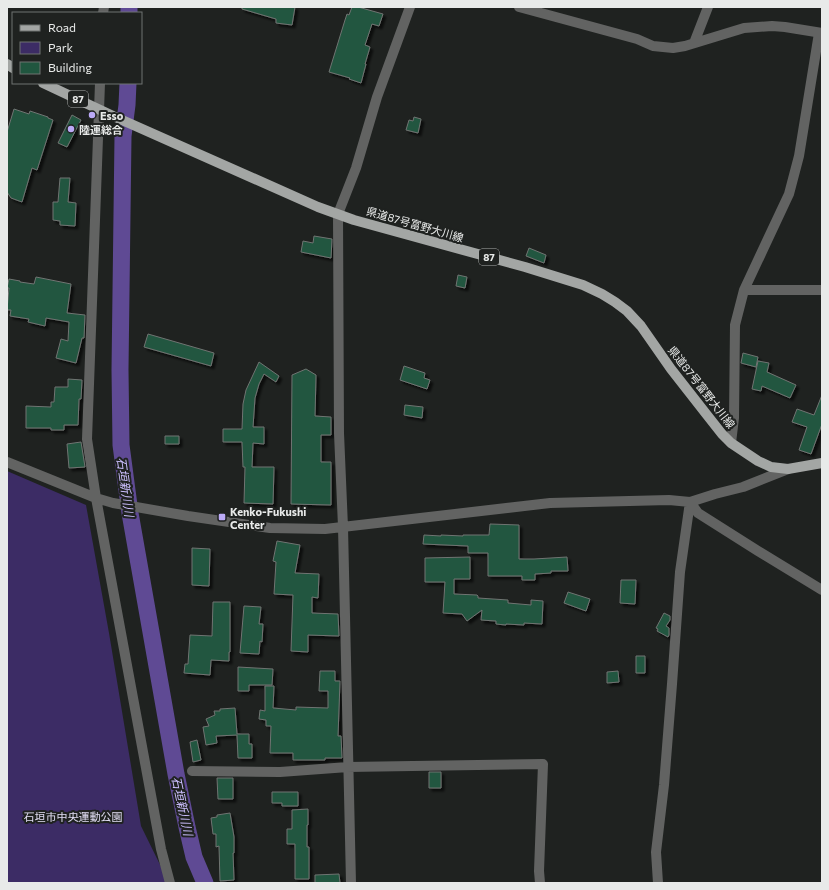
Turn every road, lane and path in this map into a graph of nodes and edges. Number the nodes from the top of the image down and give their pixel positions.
1 (410, 7) edge
2 (519, 7) edge
3 (708, 7) edge
4 (820, 33) edge
5 (694, 43) junction
6 (45, 84) edge
7 (100, 84) edge
8 (99, 110) junction
9 (338, 214) junction
10 (744, 290) junction
11 (822, 290) edge
12 (731, 443) junction
13 (7, 462) edge
14 (822, 463) edge
15 (788, 469) junction
16 (96, 498) junction
17 (690, 502) junction
18 (344, 527) junction
19 (822, 590) edge
20 (348, 767) junction
21 (192, 771) dead end
22 (170, 883) edge
23 (351, 883) edge
24 (540, 883) edge
25 (658, 883) edge

1 - 9 street
2 - 5 street
3 - 5 street
4 - 5 street
4 - 10 street
6 - 8 main road, 県道87号富野大川線 / 87
7 - 8 street
8 - 9 main road, 県道87号富野大川線 / 87
8 - 16 street
9 - 12 main road, 県道87号富野大川線 / 87
9 - 18 street
10 - 11 street
10 - 12 street
12 - 15 main road, 県道87号富野大川線 / 87
13 - 16 street
14 - 15 main road, 県道87号富野大川線 / 87
15 - 17 street
16 - 18 street
16 - 22 street
17 - 18 street
17 - 19 street
17 - 25 street
18 - 20 street
20 - 21 street
20 - 23 street
20 - 24 street

